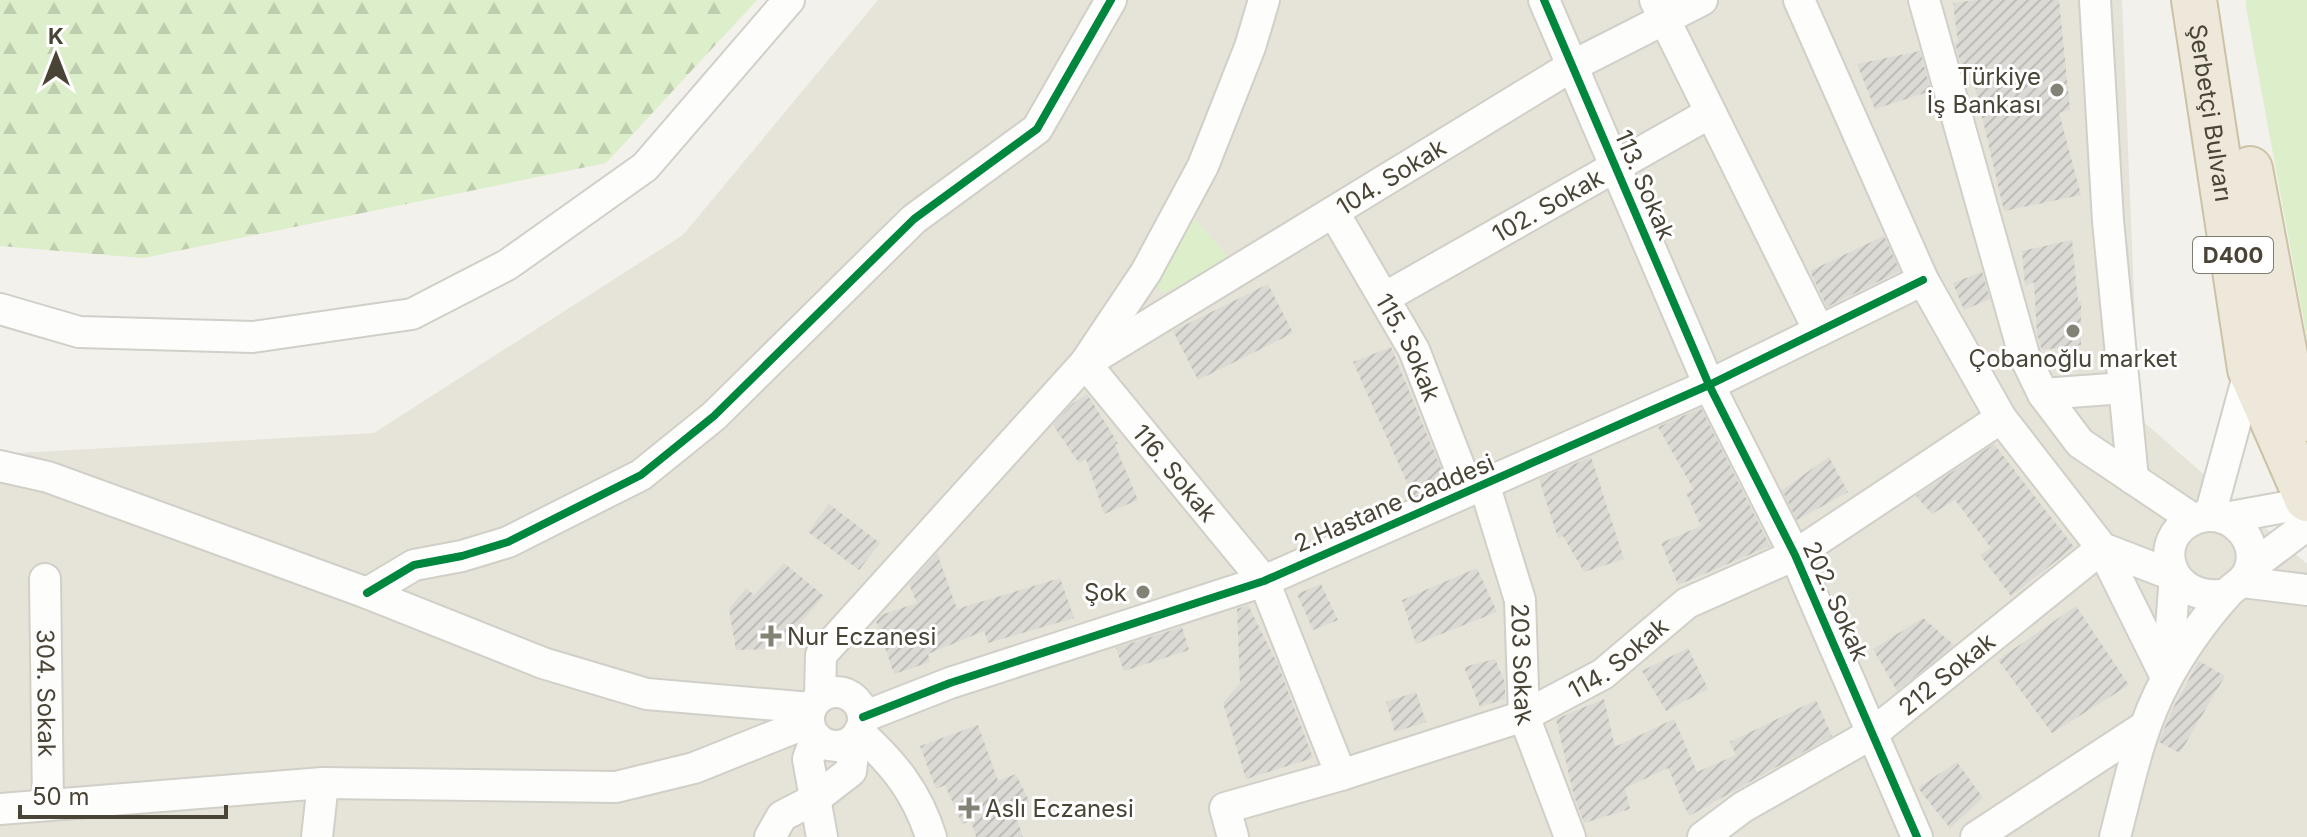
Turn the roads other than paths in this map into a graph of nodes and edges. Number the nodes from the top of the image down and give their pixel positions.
1 (789, 0) edge
2 (1111, 0) edge
3 (1264, 0) edge
4 (1544, 0) edge
5 (1702, 0) edge
6 (1799, 0) edge
7 (1924, 0) edge
8 (2095, 0) edge
9 (2194, 0) edge
10 (2225, 0) edge
11 (1659, 10) edge
12 (1572, 66) junction
13 (1710, 113) junction
14 (1615, 166) junction
15 (1334, 213) junction
16 (1923, 280) junction
17 (1384, 298) junction
18 (0, 309) edge
19 (1819, 331) junction
20 (1085, 363) junction
21 (2250, 369) junction
22 (1709, 385) junction
23 (2124, 388) junction
24 (2043, 394) junction
25 (2001, 418) junction
26 (2307, 419) edge
27 (0, 466) edge
28 (2133, 479) junction
29 (1476, 488) junction
30 (2307, 501) edge
31 (2209, 517) junction
32 (2307, 525) edge
33 (2102, 548) junction
34 (1795, 555) junction
35 (2175, 576) junction
36 (45, 579) dead end
37 (1264, 581) junction
38 (2240, 581) junction
39 (2307, 590) edge
40 (367, 593) junction
41 (2167, 678) junction
42 (814, 716) junction
43 (1524, 716) junction
44 (2144, 727) junction
45 (859, 729) junction
46 (1873, 733) junction
47 (1341, 775) junction
48 (323, 783) junction
49 (815, 799) junction
50 (48, 805) junction
51 (2, 814) edge
52 (317, 837) edge
53 (770, 837) edge
54 (822, 837) edge
55 (931, 837) edge
56 (1233, 837) edge
57 (1570, 837) edge
58 (1703, 837) edge
59 (1917, 837) edge
60 (1976, 837) edge
61 (2115, 837) edge

1 - 18 street
2 - 40 street
3 - 20 street
4 - 12 street, 113. Sokak
5 - 11 street, 104. Sokak
6 - 16 street
7 - 24 street
8 - 23 street
9 - 21 highway, Şerbetçi Bulvarı / D400
10 - 26 highway, Şerbetçi Bulvarı / D400
11 - 12 street, 104. Sokak
11 - 13 street
12 - 14 street, 113. Sokak
12 - 15 street, 104. Sokak
13 - 14 street, 102. Sokak
13 - 19 street
14 - 17 street, 102. Sokak
14 - 22 street, 113. Sokak
15 - 17 street, 115. Sokak
15 - 20 street, 104. Sokak
16 - 19 street, 2.Hastane Caddesi
16 - 25 street
17 - 29 street, 115. Sokak
19 - 22 street, 2.Hastane Caddesi
20 - 37 street, 116. Sokak
20 - 42 street
21 - 30 highway, Şerbetçi Bulvarı / D400
21 - 31 street
22 - 29 street, 2.Hastane Caddesi
22 - 34 street, 202. Sokak
23 - 24 street
23 - 28 street
24 - 28 street
25 - 33 street
25 - 34 street, 114. Sokak
27 - 40 street
28 - 31 street
29 - 37 street, 2.Hastane Caddesi
29 - 43 street, 203 Sokak
30 - 31 street
31 - 35 street
31 - 38 street
32 - 38 street
33 - 35 street
33 - 41 street
33 - 46 street, 212 Sokak
34 - 43 street, 114. Sokak
34 - 46 street, 202. Sokak
35 - 38 street
35 - 41 street
36 - 50 street, 304. Sokak
37 - 45 street, 2.Hastane Caddesi
37 - 47 street, 116. Sokak
38 - 39 street
38 - 41 street
40 - 42 street
41 - 44 street
42 - 45 street
42 - 45 street
42 - 48 street
42 - 49 street
43 - 47 street, 114. Sokak
43 - 57 street, 203 Sokak
44 - 60 street
44 - 61 street
45 - 49 street
45 - 55 street
46 - 58 street, 212 Sokak
46 - 59 street, 202. Sokak
47 - 56 street, 114. Sokak
48 - 50 street
48 - 52 street
49 - 53 street
49 - 54 street
50 - 51 street

